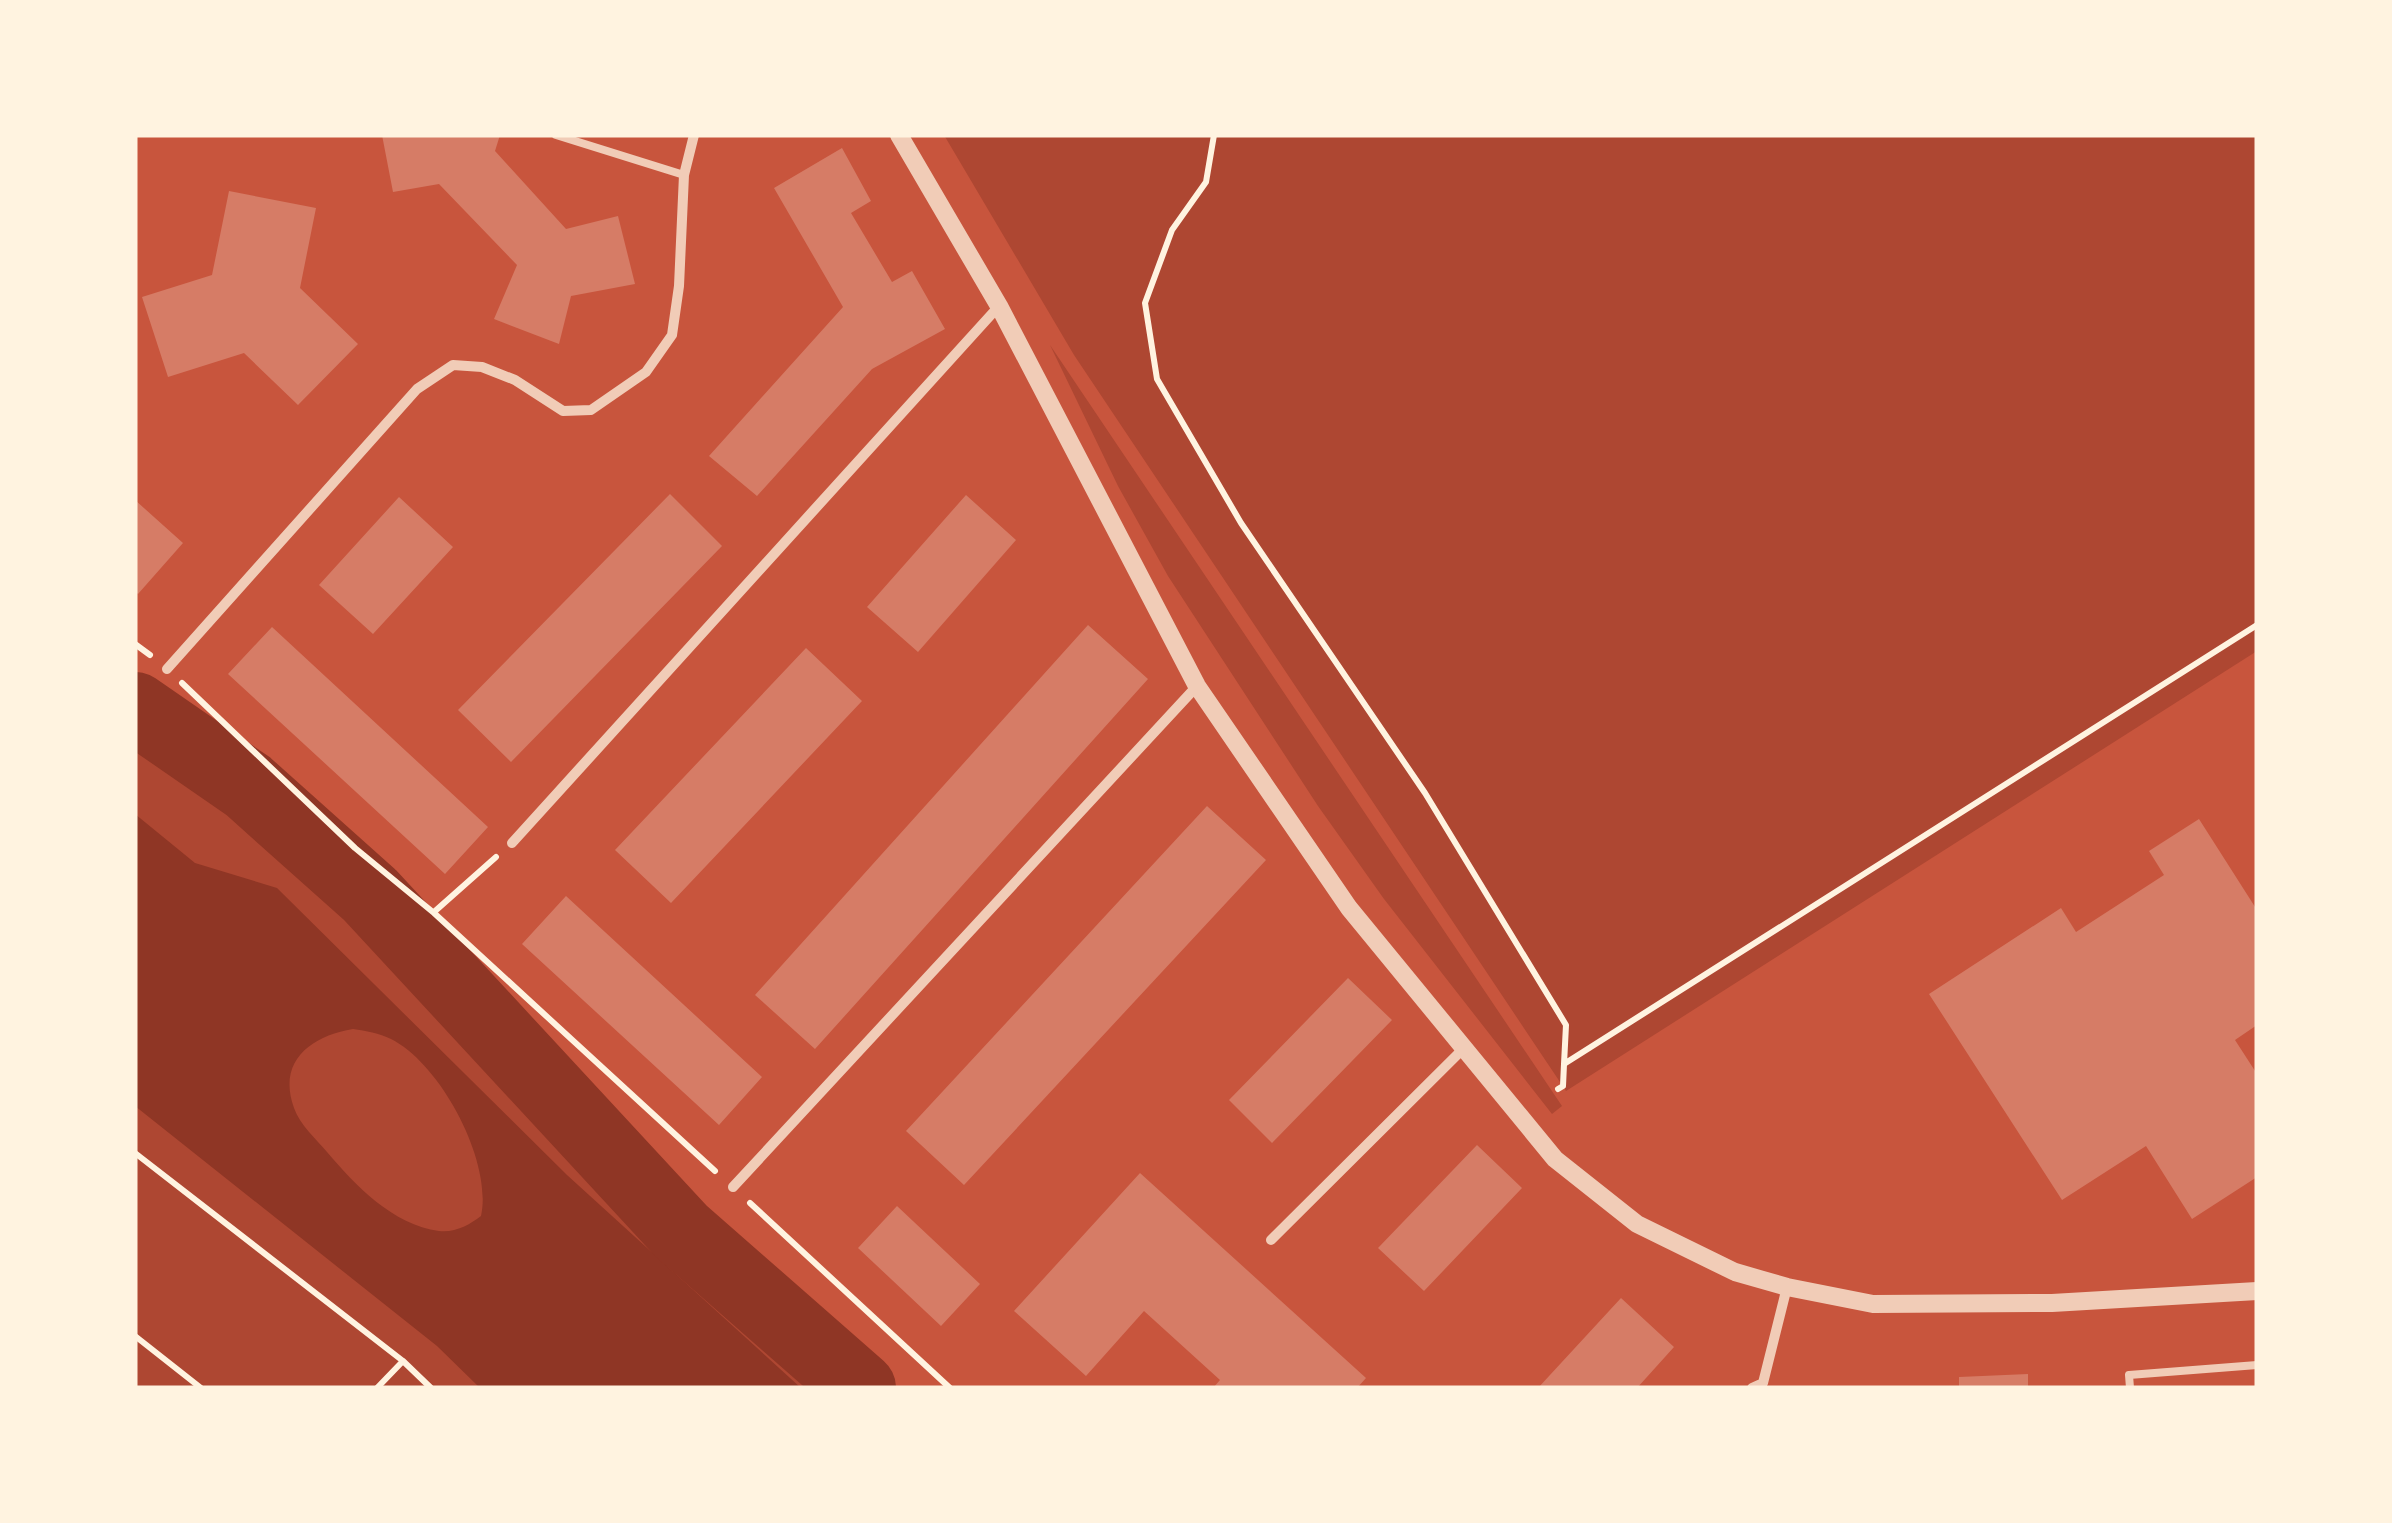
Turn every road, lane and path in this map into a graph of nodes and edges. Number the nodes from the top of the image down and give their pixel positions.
1 (556, 135) edge
2 (694, 135) edge
3 (899, 135) edge
4 (1214, 135) edge
5 (684, 175) junction
6 (999, 306) junction
7 (2257, 624) edge
8 (135, 644) edge
9 (167, 669) junction
10 (1197, 686) junction
11 (512, 843) joint
12 (434, 913) junction
13 (1462, 1050) junction
14 (1564, 1064) junction
15 (1558, 1089) dead end
16 (135, 1153) edge
17 (733, 1187) junction
18 (1271, 1240) dead end
19 (1787, 1287) junction
20 (2257, 1290) edge
21 (135, 1336) edge
22 (403, 1361) junction
23 (2257, 1365) edge
24 (1761, 1386) edge
25 (201, 1388) edge
26 (377, 1388) edge
27 (430, 1388) edge
28 (950, 1388) edge
29 (2130, 1388) edge

1 - 5 lane
2 - 5 street
3 - 6 street
4 - 14 path
5 - 9 street
6 - 10 street
6 - 11 street
7 - 14 path
8 - 9 path
9 - 12 path
10 - 13 street
10 - 17 street
11 - 12 path
12 - 17 path
13 - 18 street
13 - 19 street
14 - 15 path
16 - 22 path
17 - 28 path
19 - 20 street
19 - 24 street
21 - 25 path
22 - 26 path
22 - 27 path
23 - 29 lane

